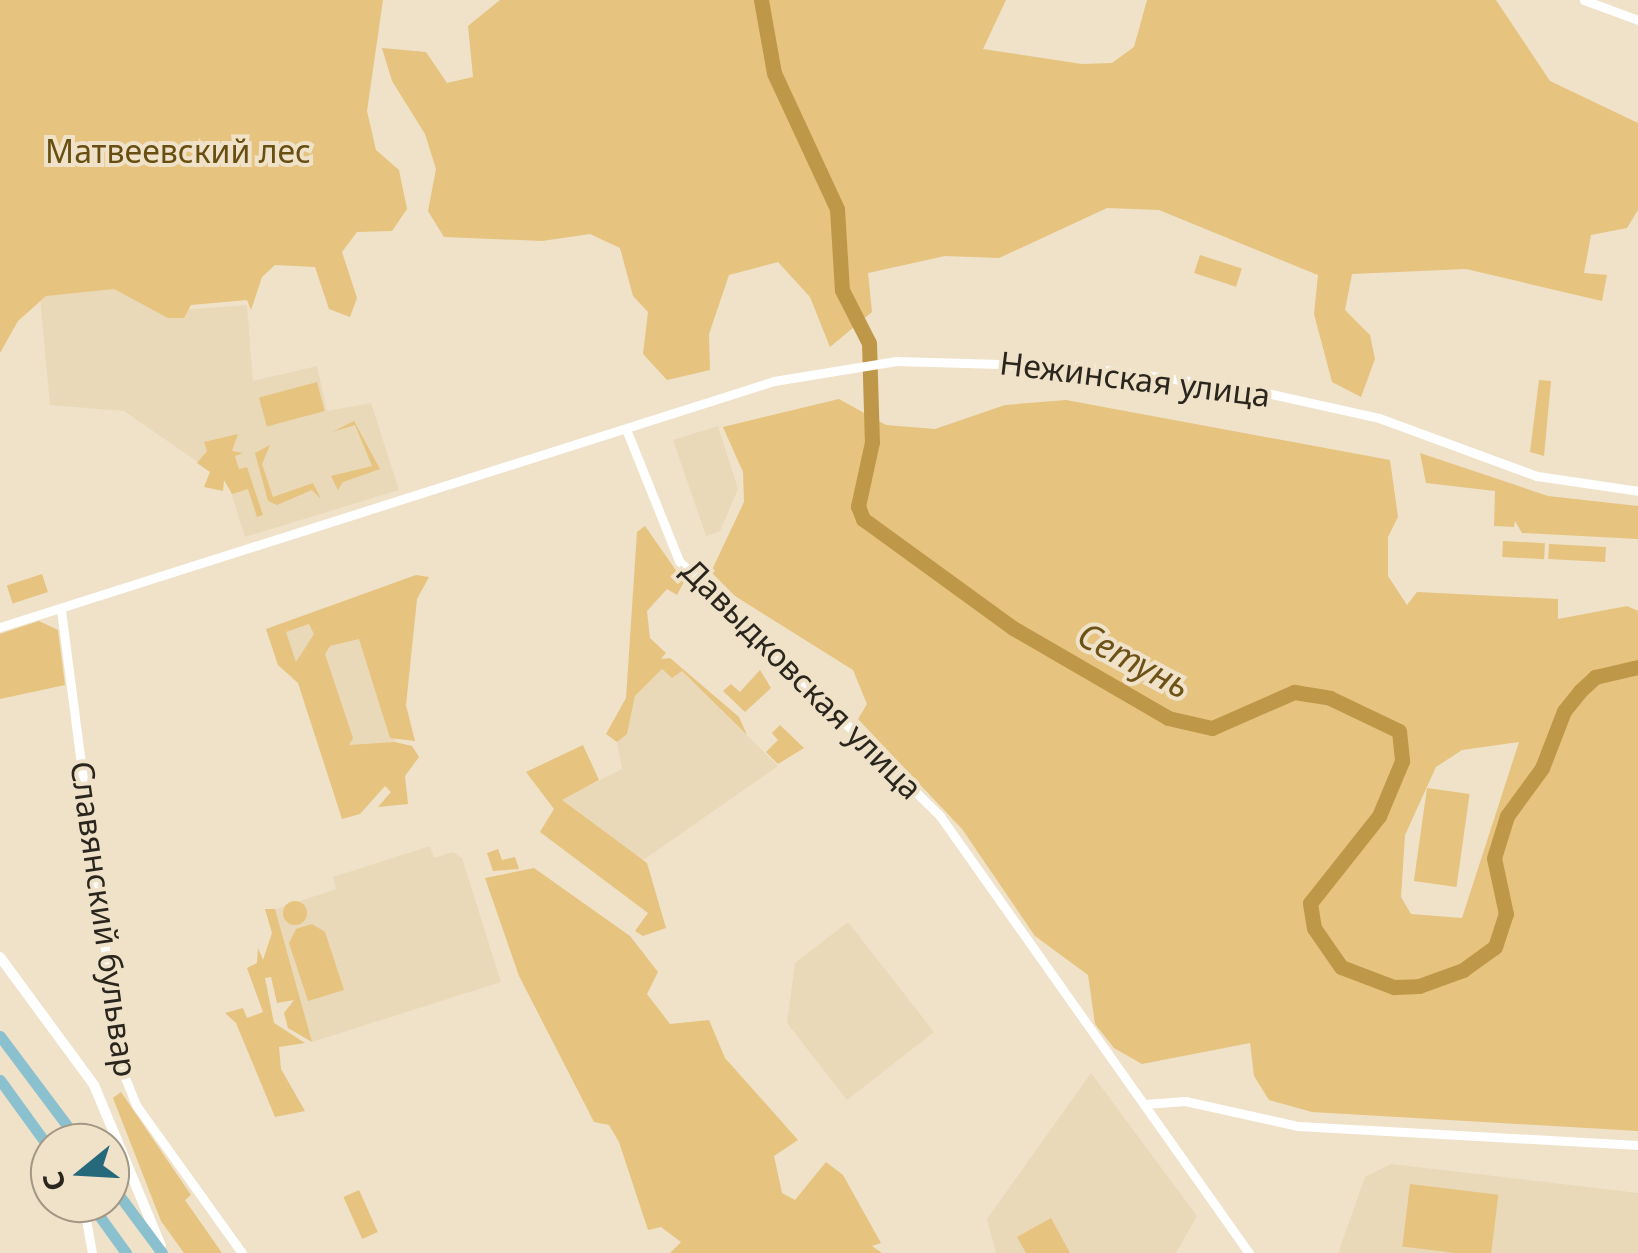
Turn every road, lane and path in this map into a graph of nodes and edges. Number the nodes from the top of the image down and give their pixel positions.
1 (1584, 0) edge
2 (1638, 20) edge
3 (626, 429) junction
4 (1638, 491) edge
5 (61, 610) junction
6 (0, 628) edge
7 (0, 957) edge
8 (0, 1036) edge
9 (0, 1080) edge
10 (1145, 1104) junction
11 (32, 1123) edge
12 (65, 1123) edge
13 (1638, 1145) edge
14 (130, 1209) edge
15 (88, 1223) edge
16 (102, 1223) edge
17 (92, 1253) edge
18 (126, 1253) edge
19 (163, 1253) edge
20 (242, 1253) edge
21 (1249, 1253) edge

1 - 2 street
3 - 4 street, Нежинская улица
3 - 5 street
3 - 10 street, Давыдковская улица
5 - 6 street
5 - 20 street, Славянский бульвар
7 - 19 main road
8 - 12 main road
9 - 11 main road
10 - 13 street
10 - 21 street, Давыдковская улица
14 - 19 main road
15 - 17 street
16 - 18 main road

